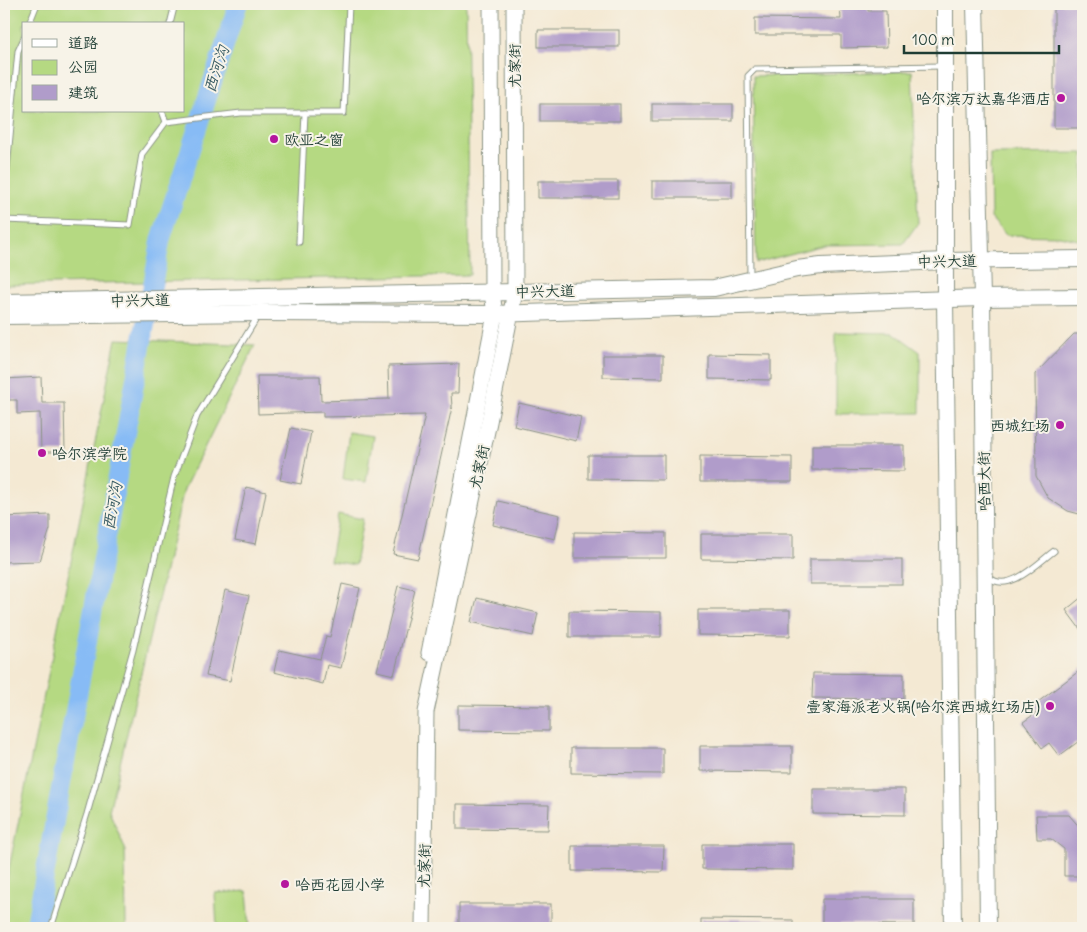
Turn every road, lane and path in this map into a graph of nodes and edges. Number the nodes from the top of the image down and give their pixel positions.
1 (37, 4) edge
2 (175, 4) edge
3 (350, 4) edge
4 (491, 4) edge
5 (514, 4) edge
6 (946, 4) edge
7 (975, 4) edge
8 (30, 22) edge
9 (170, 22) edge
10 (22, 43) edge
11 (946, 66) junction
12 (162, 112) edge
13 (305, 113) junction
14 (166, 122) junction
15 (4, 200) edge
16 (4, 220) edge
17 (299, 242) dead end
18 (1083, 258) edge
19 (980, 260) junction
20 (946, 261) junction
21 (750, 280) junction
22 (515, 292) junction
23 (492, 293) junction
24 (1083, 297) edge
25 (982, 298) junction
26 (945, 300) junction
27 (4, 302) edge
28 (176, 307) junction
29 (78, 308) junction
30 (260, 313) junction
31 (503, 314) junction
32 (4, 316) edge
33 (1054, 550) dead end
34 (985, 570) junction
35 (51, 928) edge
36 (414, 928) edge
37 (423, 928) edge
38 (952, 928) edge
39 (988, 928) edge

1 - 8 lane
2 - 9 lane
3 - 13 lane
4 - 23 main road, 尤家街
5 - 22 main road, 尤家街
6 - 11 main road
7 - 19 main road, 哈西大街
10 - 15 lane
11 - 20 main road
11 - 21 lane
12 - 14 lane
13 - 14 lane
13 - 17 lane
14 - 16 lane
18 - 19 main road, 中兴大道
19 - 20 main road, 中兴大道
19 - 25 main road, 哈西大街
20 - 21 main road, 中兴大道
20 - 26 main road
21 - 22 main road, 中兴大道
22 - 23 main road, 中兴大道
22 - 31 main road, 尤家街
23 - 28 main road, 中兴大道
23 - 31 main road, 尤家街
24 - 25 main road, 中兴大道
25 - 26 main road, 中兴大道
25 - 34 main road, 哈西大街
26 - 31 main road, 中兴大道
26 - 38 main road
27 - 29 main road, 中兴大道
28 - 29 main road, 中兴大道
28 - 30 main road, 中兴大道
29 - 32 main road, 中兴大道
30 - 31 main road, 中兴大道
30 - 35 lane
31 - 36 main road, 尤家街
31 - 37 main road, 尤家街
33 - 34 lane
34 - 39 main road, 哈西大街

